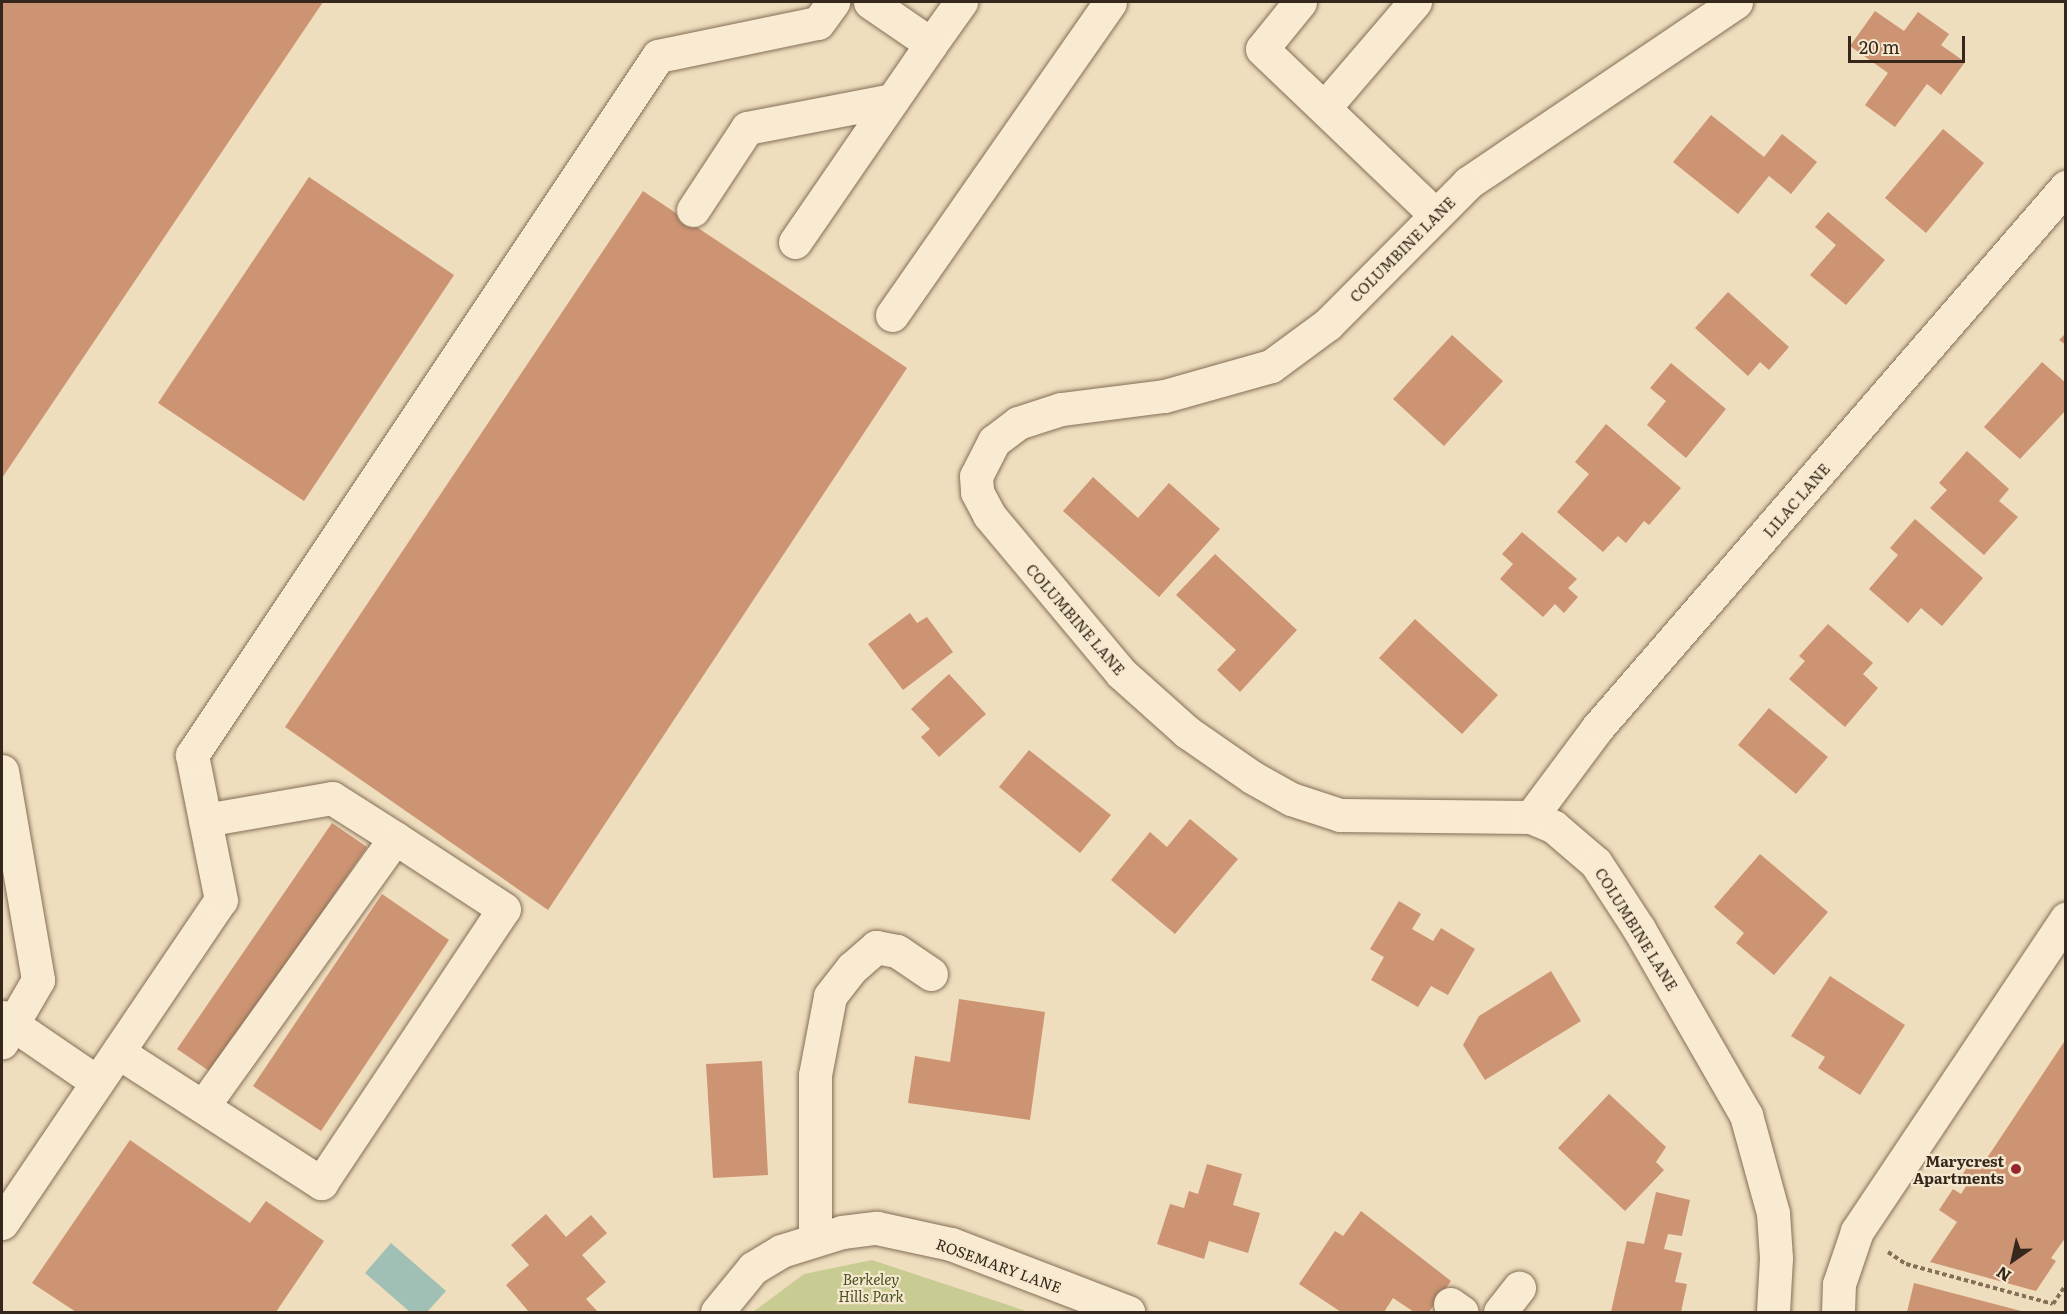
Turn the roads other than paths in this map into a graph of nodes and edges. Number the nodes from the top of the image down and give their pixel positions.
1 (833, 2) edge
2 (870, 2) edge
3 (961, 2) edge
4 (1110, 2) edge
5 (1300, 2) edge
6 (1415, 2) edge
7 (1736, 2) edge
8 (930, 44) junction
9 (892, 100) junction
10 (1324, 108) junction
11 (2066, 187) edge
12 (693, 210) dead end
13 (1436, 215) junction
14 (795, 242) dead end
15 (892, 315) dead end
16 (2, 774) edge
17 (1531, 817) junction
18 (205, 820) junction
19 (395, 838) junction
20 (14, 908) edge
21 (2066, 920) edge
22 (931, 974) dead end
23 (5, 1028) edge
24 (118, 1052) junction
25 (97, 1082) junction
26 (203, 1106) junction
27 (2, 1223) edge
28 (815, 1240) junction
29 (717, 1312) edge
30 (1128, 1312) edge
31 (1773, 1312) edge
32 (1838, 1312) edge

1 - 18 street
2 - 8 street
3 - 8 street
4 - 15 street
5 - 10 street
6 - 10 street
7 - 13 street, COLUMBINE LANE
8 - 9 street
9 - 12 street
9 - 14 street
10 - 13 street
11 - 17 street, LILAC LANE
13 - 17 street, COLUMBINE LANE
16 - 20 street
17 - 31 street, COLUMBINE LANE
18 - 19 street
18 - 24 street
19 - 26 street
19 - 26 street
20 - 23 street
21 - 32 street
22 - 28 street
23 - 25 street
24 - 25 street
24 - 26 street
25 - 27 street
28 - 29 street, ROSEMARY LANE
28 - 30 street, ROSEMARY LANE

